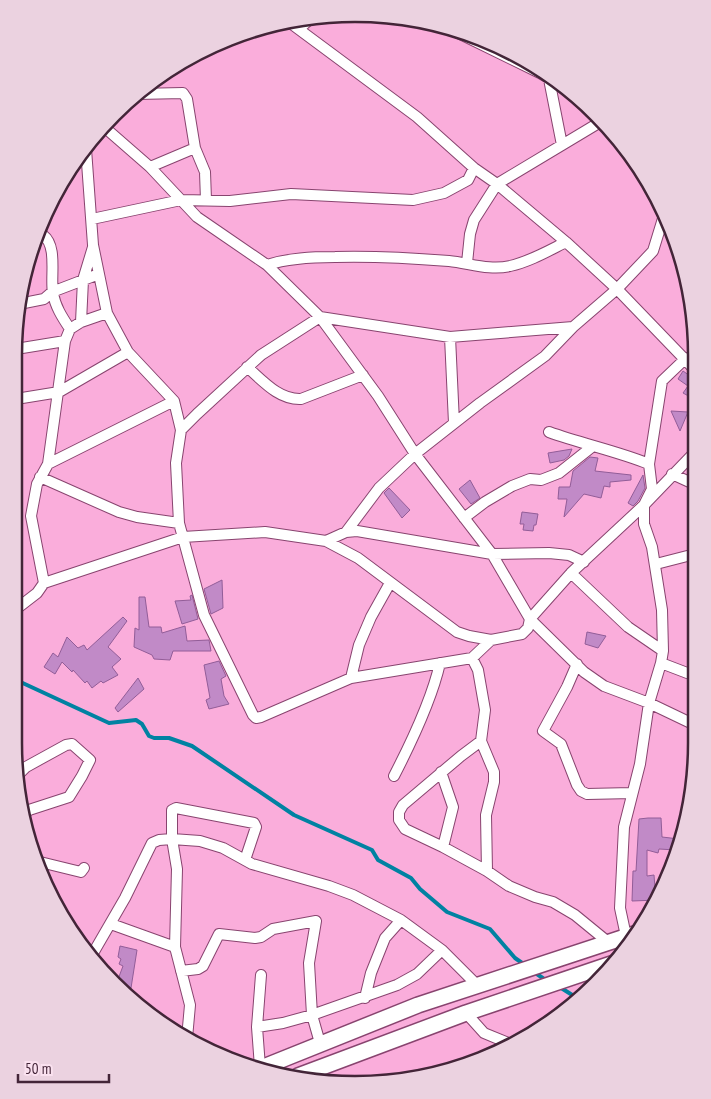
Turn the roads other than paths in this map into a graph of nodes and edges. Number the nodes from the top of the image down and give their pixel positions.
1 (302, 27) edge
2 (296, 28) edge
3 (299, 30) junction
4 (550, 86) edge
5 (150, 93) edge
6 (596, 125) edge
7 (109, 131) edge
8 (562, 145) junction
9 (195, 148) junction
10 (82, 165) edge
11 (150, 167) junction
12 (474, 168) junction
13 (497, 184) junction
14 (181, 200) junction
15 (206, 200) junction
16 (92, 219) junction
17 (661, 224) edge
18 (44, 237) edge
19 (566, 242) junction
20 (93, 245) junction
21 (467, 263) junction
22 (267, 265) junction
23 (99, 274) junction
24 (83, 280) junction
25 (618, 289) junction
26 (52, 292) junction
27 (27, 302) edge
28 (107, 313) junction
29 (320, 316) junction
30 (80, 322) junction
31 (573, 327) junction
32 (70, 329) junction
33 (450, 337) junction
34 (65, 341) junction
35 (22, 348) edge
36 (128, 352) junction
37 (688, 358) edge
38 (685, 359) junction
39 (688, 362) edge
40 (247, 367) junction
41 (363, 375) junction
42 (59, 392) junction
43 (22, 398) edge
44 (174, 402) junction
45 (454, 423) junction
46 (181, 430) junction
47 (549, 432) dead end
48 (593, 446) junction
49 (415, 454) junction
50 (688, 459) edge
51 (48, 464) junction
52 (649, 464) junction
53 (672, 474) junction
54 (40, 477) junction
55 (688, 481) edge
56 (644, 506) junction
57 (464, 518) junction
58 (178, 523) junction
59 (346, 532) junction
60 (182, 537) junction
61 (326, 542) junction
62 (492, 554) junction
63 (688, 556) edge
64 (584, 562) junction
65 (656, 564) junction
66 (571, 573) junction
67 (44, 583) junction
68 (390, 583) junction
69 (22, 605) edge
70 (530, 619) junction
71 (490, 640) junction
72 (663, 651) junction
73 (472, 658) junction
74 (440, 663) junction
75 (661, 663) junction
76 (577, 664) junction
77 (688, 673) edge
78 (351, 678) junction
79 (649, 703) junction
80 (688, 722) edge
81 (481, 741) junction
82 (23, 770) edge
83 (441, 772) junction
84 (394, 776) dead end
85 (632, 793) junction
86 (29, 810) edge
87 (172, 839) junction
88 (443, 847) junction
89 (244, 860) junction
90 (45, 863) edge
91 (84, 868) dead end
92 (487, 871) junction
93 (401, 920) junction
94 (111, 924) junction
95 (630, 932) edge
96 (628, 935) edge
97 (608, 942) junction
98 (175, 947) junction
99 (442, 950) junction
100 (95, 951) edge
101 (602, 967) edge
102 (181, 971) junction
103 (261, 975) dead end
104 (477, 985) junction
105 (365, 998) junction
106 (466, 1013) junction
107 (312, 1015) junction
108 (257, 1027) junction
109 (188, 1032) edge
110 (504, 1041) edge
111 (320, 1043) junction
112 (260, 1063) edge
113 (268, 1065) edge
114 (306, 1073) edge

1 - 3 street
2 - 3 street
3 - 12 street
4 - 8 street
5 - 9 street
6 - 8 street
7 - 11 street
8 - 13 street
9 - 11 street
9 - 15 street
10 - 16 street
11 - 14 street
12 - 13 street
12 - 15 street
13 - 19 street
13 - 21 street
14 - 15 street
14 - 16 street
14 - 22 street
16 - 20 street
17 - 25 street
18 - 26 street
19 - 21 street
19 - 25 street
20 - 23 street
20 - 24 street
21 - 22 street
22 - 29 street
23 - 24 street
23 - 28 street
24 - 26 street
24 - 30 street
25 - 31 street
25 - 38 street
26 - 27 street
26 - 32 street
28 - 30 street
28 - 36 street
29 - 33 street
29 - 40 street
29 - 41 street
30 - 32 street
31 - 33 street
31 - 45 street
32 - 34 street
33 - 45 street
34 - 35 street
34 - 42 street
36 - 42 street
36 - 44 street
37 - 38 street
38 - 39 street
38 - 52 street
40 - 41 street
40 - 46 street
41 - 49 street
42 - 43 street
42 - 51 street
44 - 46 street
44 - 51 street
45 - 49 street
46 - 58 street
47 - 48 street
48 - 52 street
48 - 57 street
49 - 57 street
49 - 59 street
50 - 53 street
51 - 54 street
52 - 56 street
53 - 55 street
53 - 56 street
54 - 58 street
54 - 67 street
56 - 64 street
56 - 65 street
57 - 62 street
58 - 60 street
59 - 61 street
59 - 62 street
60 - 61 street
60 - 67 street
60 - 78 street
61 - 68 street
62 - 64 street
62 - 70 street
63 - 65 street
64 - 66 street
65 - 72 street
66 - 70 street
66 - 72 street
67 - 69 street
68 - 71 street
68 - 78 street
70 - 71 street
70 - 76 street
71 - 73 street
72 - 75 street
73 - 74 street
73 - 81 street
74 - 78 street
74 - 84 street
75 - 77 street
75 - 79 street
76 - 79 street
76 - 85 street
79 - 80 street
79 - 85 street
81 - 83 street
81 - 92 street
82 - 86 street
83 - 88 street
83 - 88 street
85 - 95 street
87 - 89 street
87 - 89 street
87 - 94 street
87 - 98 street
88 - 92 street
89 - 93 street
90 - 91 street
92 - 97 street
93 - 99 street
93 - 105 street
94 - 98 street
94 - 100 street
96 - 97 main road
97 - 104 main road
98 - 102 street
99 - 104 street
99 - 105 street
101 - 106 main road
102 - 107 street
102 - 109 street
103 - 108 street
104 - 111 main road
105 - 107 street
106 - 110 street
106 - 114 main road
107 - 108 street
107 - 111 street
108 - 112 street
111 - 113 main road

